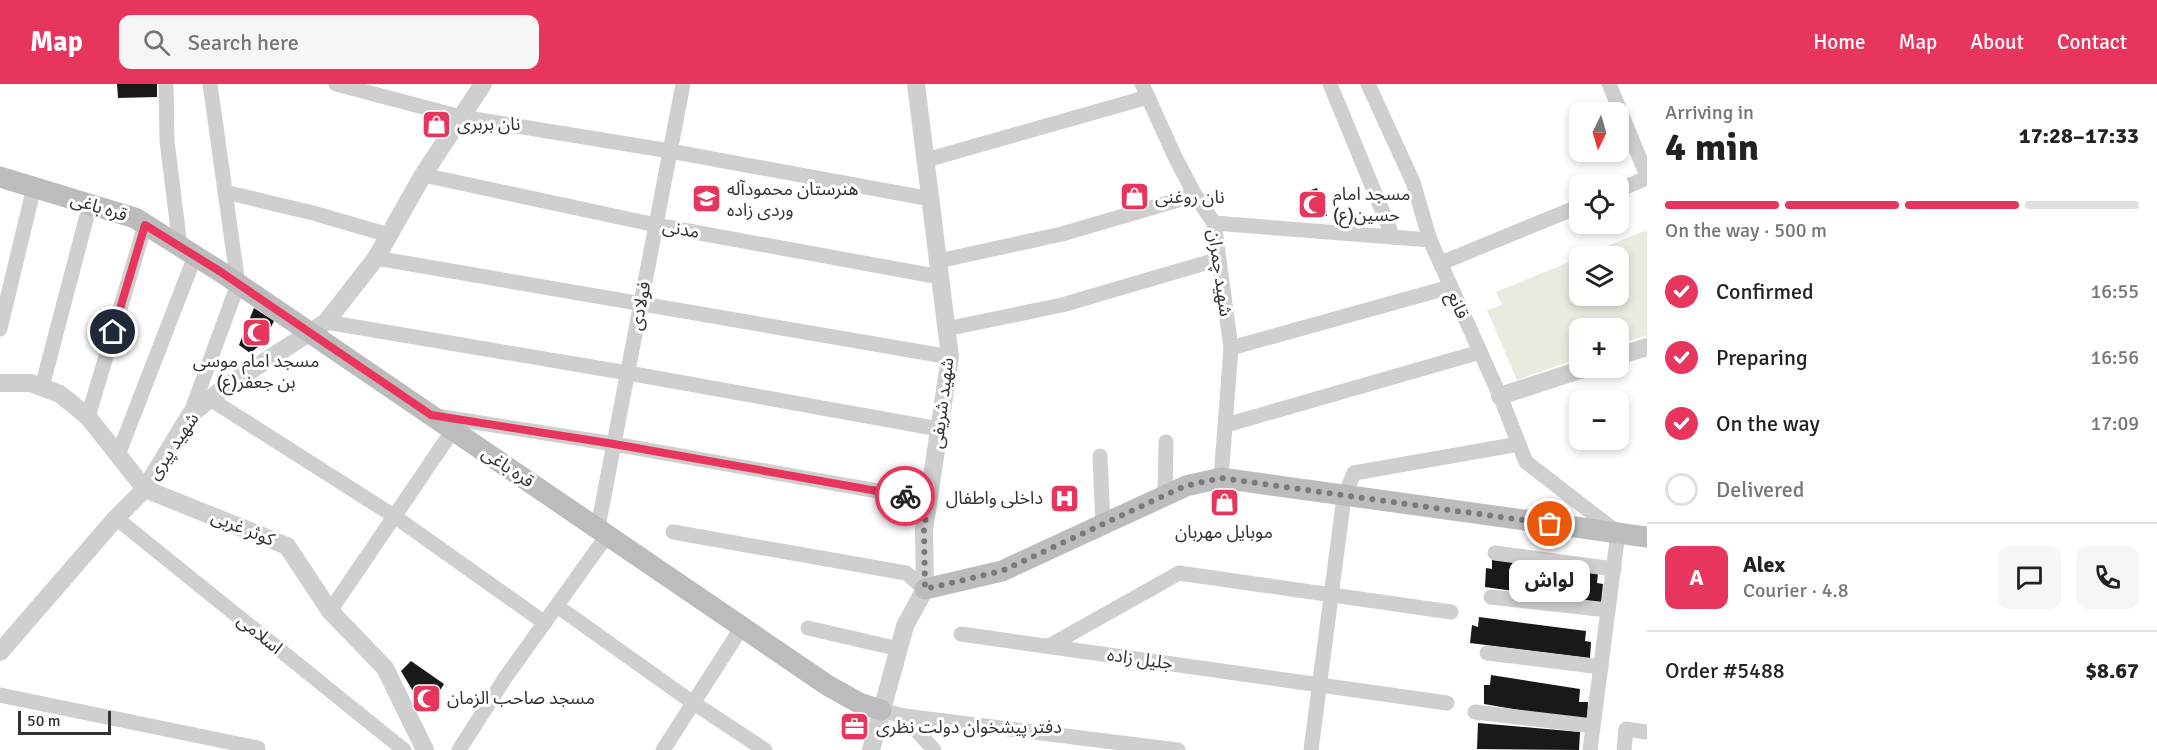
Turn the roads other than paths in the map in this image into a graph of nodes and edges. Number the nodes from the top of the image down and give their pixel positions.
1 (166, 84) edge
2 (210, 84) edge
3 (336, 84) edge
4 (483, 84) edge
5 (683, 84) edge
6 (916, 84) edge
7 (1330, 84) edge
8 (1368, 84) edge
9 (1609, 84) edge
10 (1145, 91) edge
11 (461, 117) junction
12 (670, 151) junction
13 (926, 160) junction
14 (423, 175) junction
15 (0, 177) edge
16 (1647, 177) edge
17 (1629, 185) edge
18 (34, 187) junction
19 (225, 192) junction
20 (1195, 195) junction
21 (931, 199) junction
22 (90, 204) junction
23 (1569, 211) edge
24 (1214, 223) junction
25 (145, 225) junction
26 (656, 225) junction
27 (389, 235) junction
28 (1393, 237) junction
29 (1430, 240) junction
30 (188, 251) junction
31 (376, 258) junction
32 (1219, 259) junction
33 (1441, 263) junction
34 (939, 269) junction
35 (238, 284) junction
36 (1450, 287) junction
37 (640, 305) junction
38 (326, 322) junction
39 (0, 329) edge
40 (946, 329) junction
41 (307, 332) junction
42 (1647, 347) edge
43 (1231, 348) junction
44 (1479, 352) junction
45 (1629, 353) edge
46 (950, 357) junction
47 (628, 373) junction
48 (1569, 374) edge
49 (0, 383) edge
50 (42, 387) junction
51 (1500, 396) junction
52 (210, 399) junction
53 (190, 415) junction
54 (431, 415) junction
55 (88, 417) junction
56 (1226, 425) junction
57 (939, 429) junction
58 (453, 430) junction
59 (1166, 442) dead end
60 (614, 444) junction
61 (1519, 444) junction
62 (118, 454) junction
63 (1100, 456) dead end
64 (1221, 478) junction
65 (145, 489) junction
66 (1165, 495) junction
67 (1344, 496) junction
68 (928, 500) junction
69 (394, 516) junction
70 (116, 518) junction
71 (1103, 524) junction
72 (603, 531) junction
73 (673, 532) dead end
74 (1618, 533) junction
75 (1647, 537) edge
76 (1495, 554) dead end
77 (1614, 569) junction
78 (925, 589) junction
79 (1331, 595) junction
80 (1491, 597) dead end
81 (557, 606) junction
82 (1608, 610) junction
83 (330, 611) junction
84 (1451, 612) dead end
85 (545, 622) junction
86 (742, 627) junction
87 (808, 628) dead end
88 (961, 634) dead end
89 (1049, 646) junction
90 (899, 649) junction
91 (0, 652) edge
92 (1486, 653) dead end
93 (1601, 667) junction
94 (1320, 683) junction
95 (0, 695) edge
96 (694, 703) junction
97 (1447, 703) dead end
98 (881, 710) junction
99 (1475, 712) dead end
100 (904, 716) junction
101 (1593, 726) junction
102 (1647, 732) edge
103 (258, 748) dead end
104 (404, 750) edge
105 (425, 750) edge
106 (459, 750) edge
107 (663, 750) edge
108 (765, 750) edge
109 (871, 750) edge
110 (934, 750) edge
111 (1178, 750) edge
112 (1311, 750) edge
113 (1590, 750) edge
114 (1624, 750) edge

1 - 30 street
2 - 19 street
3 - 11 street
4 - 11 street, شهید پیری
5 - 12 street, فولادی
6 - 13 street, شهید شریفى
7 - 28 street
8 - 29 street, قانع
9 - 16 street
10 - 13 street
10 - 20 street, شهید چمران
11 - 12 street
11 - 14 street, شهید پیری
12 - 21 street
12 - 26 street, فولادی
13 - 21 street, شهید شریفى
14 - 26 street, مدنی
14 - 27 street, شهید پیری
15 - 18 main road, قره باغی
16 - 17 street
18 - 22 main road, قره باغی
18 - 39 street
19 - 27 street
19 - 35 street
20 - 24 street, شهید چمران
20 - 34 street
21 - 34 street, شهید شریفى
22 - 25 main road, قره باغی
22 - 50 street
23 - 33 street
24 - 28 street
24 - 32 street, شهید چمران
25 - 30 main road, قره باغی
25 - 55 street
26 - 34 street, مدنی
26 - 37 street, فولادی
27 - 31 street, شهید پیری
28 - 29 street
29 - 33 street, قانع
30 - 35 main road, قره باغی
30 - 62 street
31 - 37 street
31 - 38 street, شهید پیری
32 - 40 street
32 - 43 street, شهید چمران
33 - 36 street, قانع
34 - 40 street, شهید شریفى
35 - 41 main road, قره باغی
35 - 53 street
36 - 43 street
36 - 44 street, قانع
37 - 46 street
37 - 47 street, فولادی
38 - 41 street, شهید پیری
38 - 47 street
40 - 46 street, شهید شریفى
41 - 52 street, شهید پیری
41 - 54 main road, قره باغی
42 - 45 street
43 - 56 street, شهید چمران
44 - 51 street, قانع
44 - 56 street
46 - 57 street, شهید شریفى
47 - 57 street
47 - 60 street, فولادی
48 - 51 street
49 - 50 street
50 - 55 street
51 - 61 street, قانع
52 - 53 street, شهید پیری
52 - 69 street
53 - 65 street, شهید پیری
54 - 58 main road, قره باغی
54 - 60 street
55 - 62 street
56 - 64 street, شهید چمران
57 - 68 street, شهید شریفى
58 - 69 street
58 - 72 main road, قره باغی
59 - 66 street
60 - 68 street
60 - 72 street, فولادی
61 - 67 street
61 - 74 street, قانع
62 - 65 street
63 - 71 street
64 - 66 main road
64 - 67 main road
65 - 70 street, شهید پیری
65 - 83 street, کوثر غربی
66 - 71 main road
67 - 74 main road
67 - 79 street
68 - 78 street, شهید شریفى
69 - 83 street
69 - 85 street
70 - 91 street, شهید پیری
70 - 104 street, اسلامی
71 - 78 main road
72 - 81 street
72 - 86 main road, قره باغی
73 - 78 street
74 - 75 main road
74 - 77 street
76 - 77 street
77 - 82 street
78 - 90 street, شهید شریفى
79 - 84 street
79 - 89 street
79 - 94 street
80 - 82 street
81 - 85 street
81 - 96 street
82 - 93 street
83 - 105 street, کوثر غربی
85 - 106 street
86 - 96 street
86 - 98 main road, قره باغی
87 - 90 street
88 - 89 street, جلیل زاده
89 - 94 street, جلیل زاده
90 - 98 street, شهید شریفى
92 - 93 street
93 - 101 street
94 - 97 street, جلیل زاده
94 - 112 street
95 - 103 street
96 - 107 street
96 - 108 street
98 - 100 street
98 - 109 street, شهید شریفى
99 - 101 street
100 - 110 street
100 - 111 street
101 - 113 street
102 - 114 street

